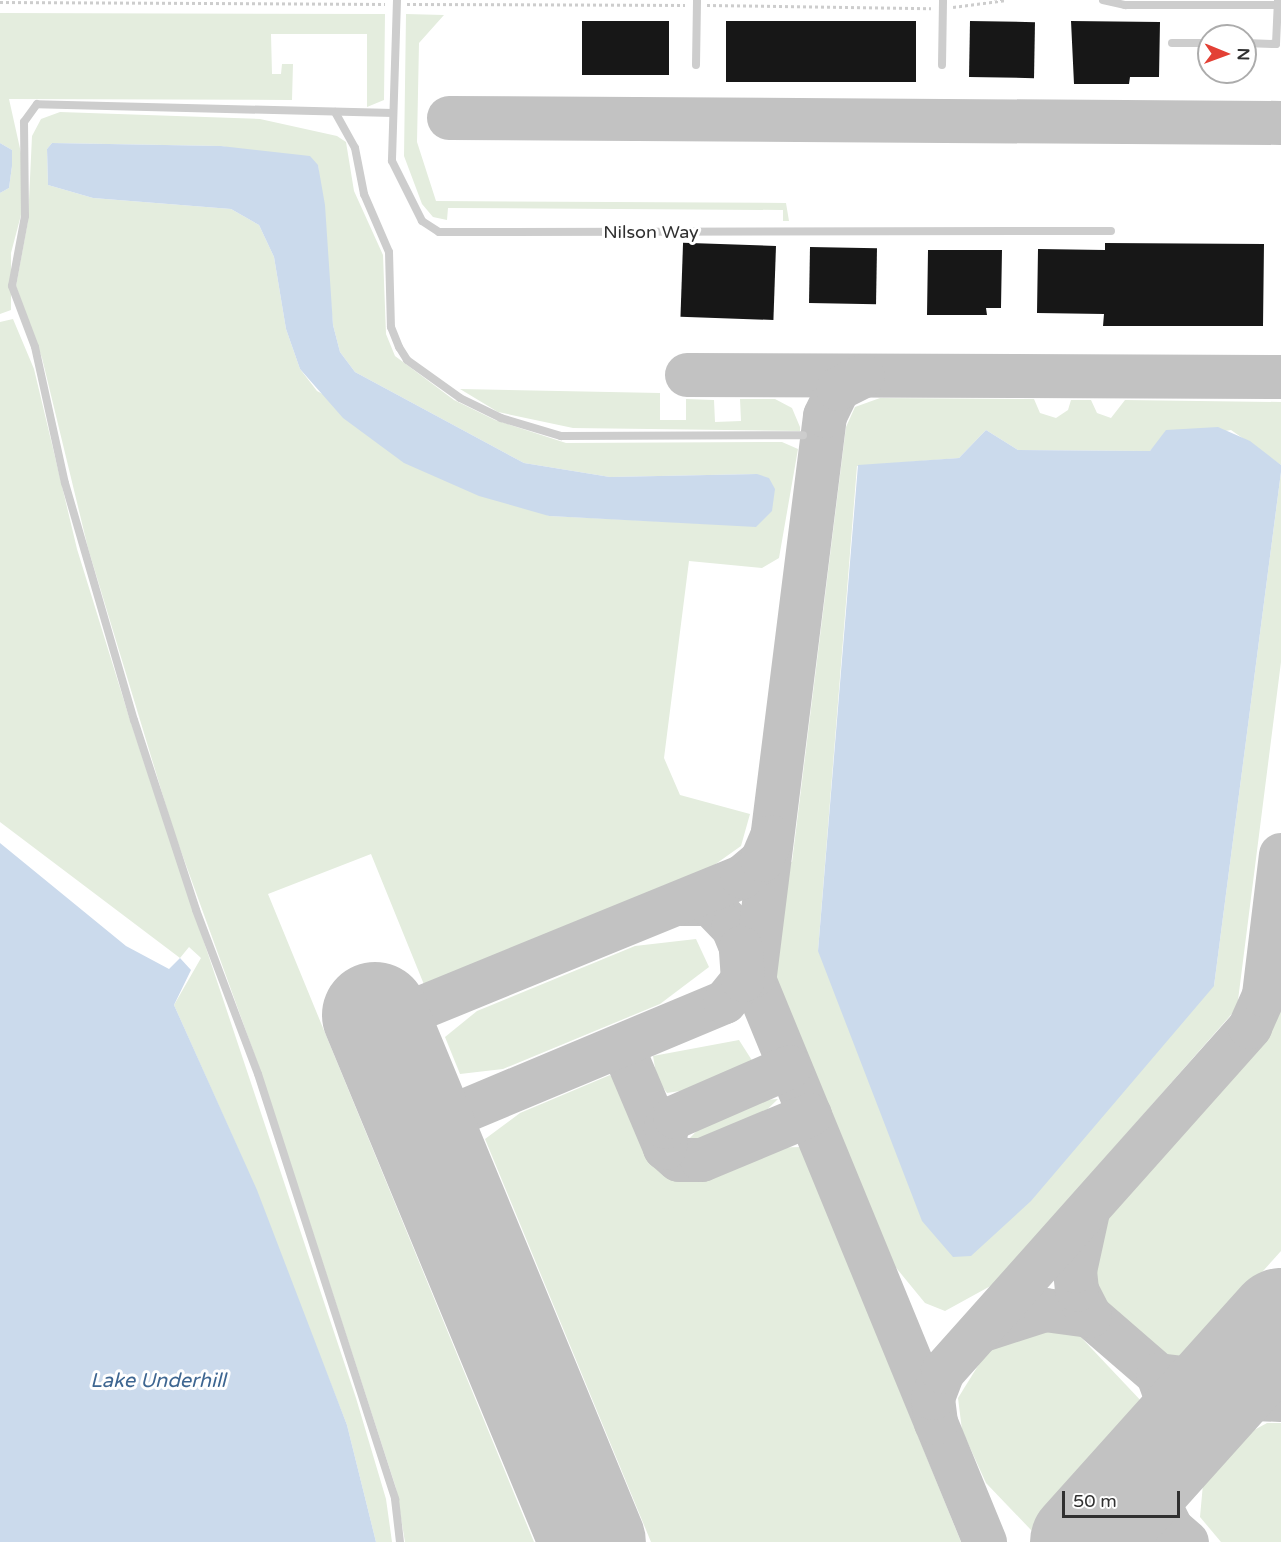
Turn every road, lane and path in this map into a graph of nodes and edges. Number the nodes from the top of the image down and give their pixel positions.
1 (397, 0) edge
2 (696, 0) edge
3 (943, 0) edge
4 (1007, 0) edge
5 (1103, 0) edge
6 (0, 2) edge
7 (1278, 2) edge
8 (381, 4) dead end
9 (410, 4) dead end
10 (685, 5) dead end
11 (712, 5) dead end
12 (955, 7) dead end
13 (928, 8) dead end
14 (1172, 43) dead end
15 (1197, 43) edge
16 (1257, 44) edge
17 (942, 64) dead end
18 (696, 65) dead end
19 (336, 111) junction
20 (393, 113) junction
21 (1111, 231) dead end
22 (803, 435) dead end
23 (400, 1542) edge

1 - 20 lane, Nilson Way
2 - 18 lane
3 - 17 lane
4 - 12 path
5 - 7 lane
6 - 8 path
7 - 16 lane
9 - 10 path
11 - 13 path
14 - 15 lane
19 - 20 lane
19 - 22 lane
19 - 23 lane
20 - 21 lane, Nilson Way

